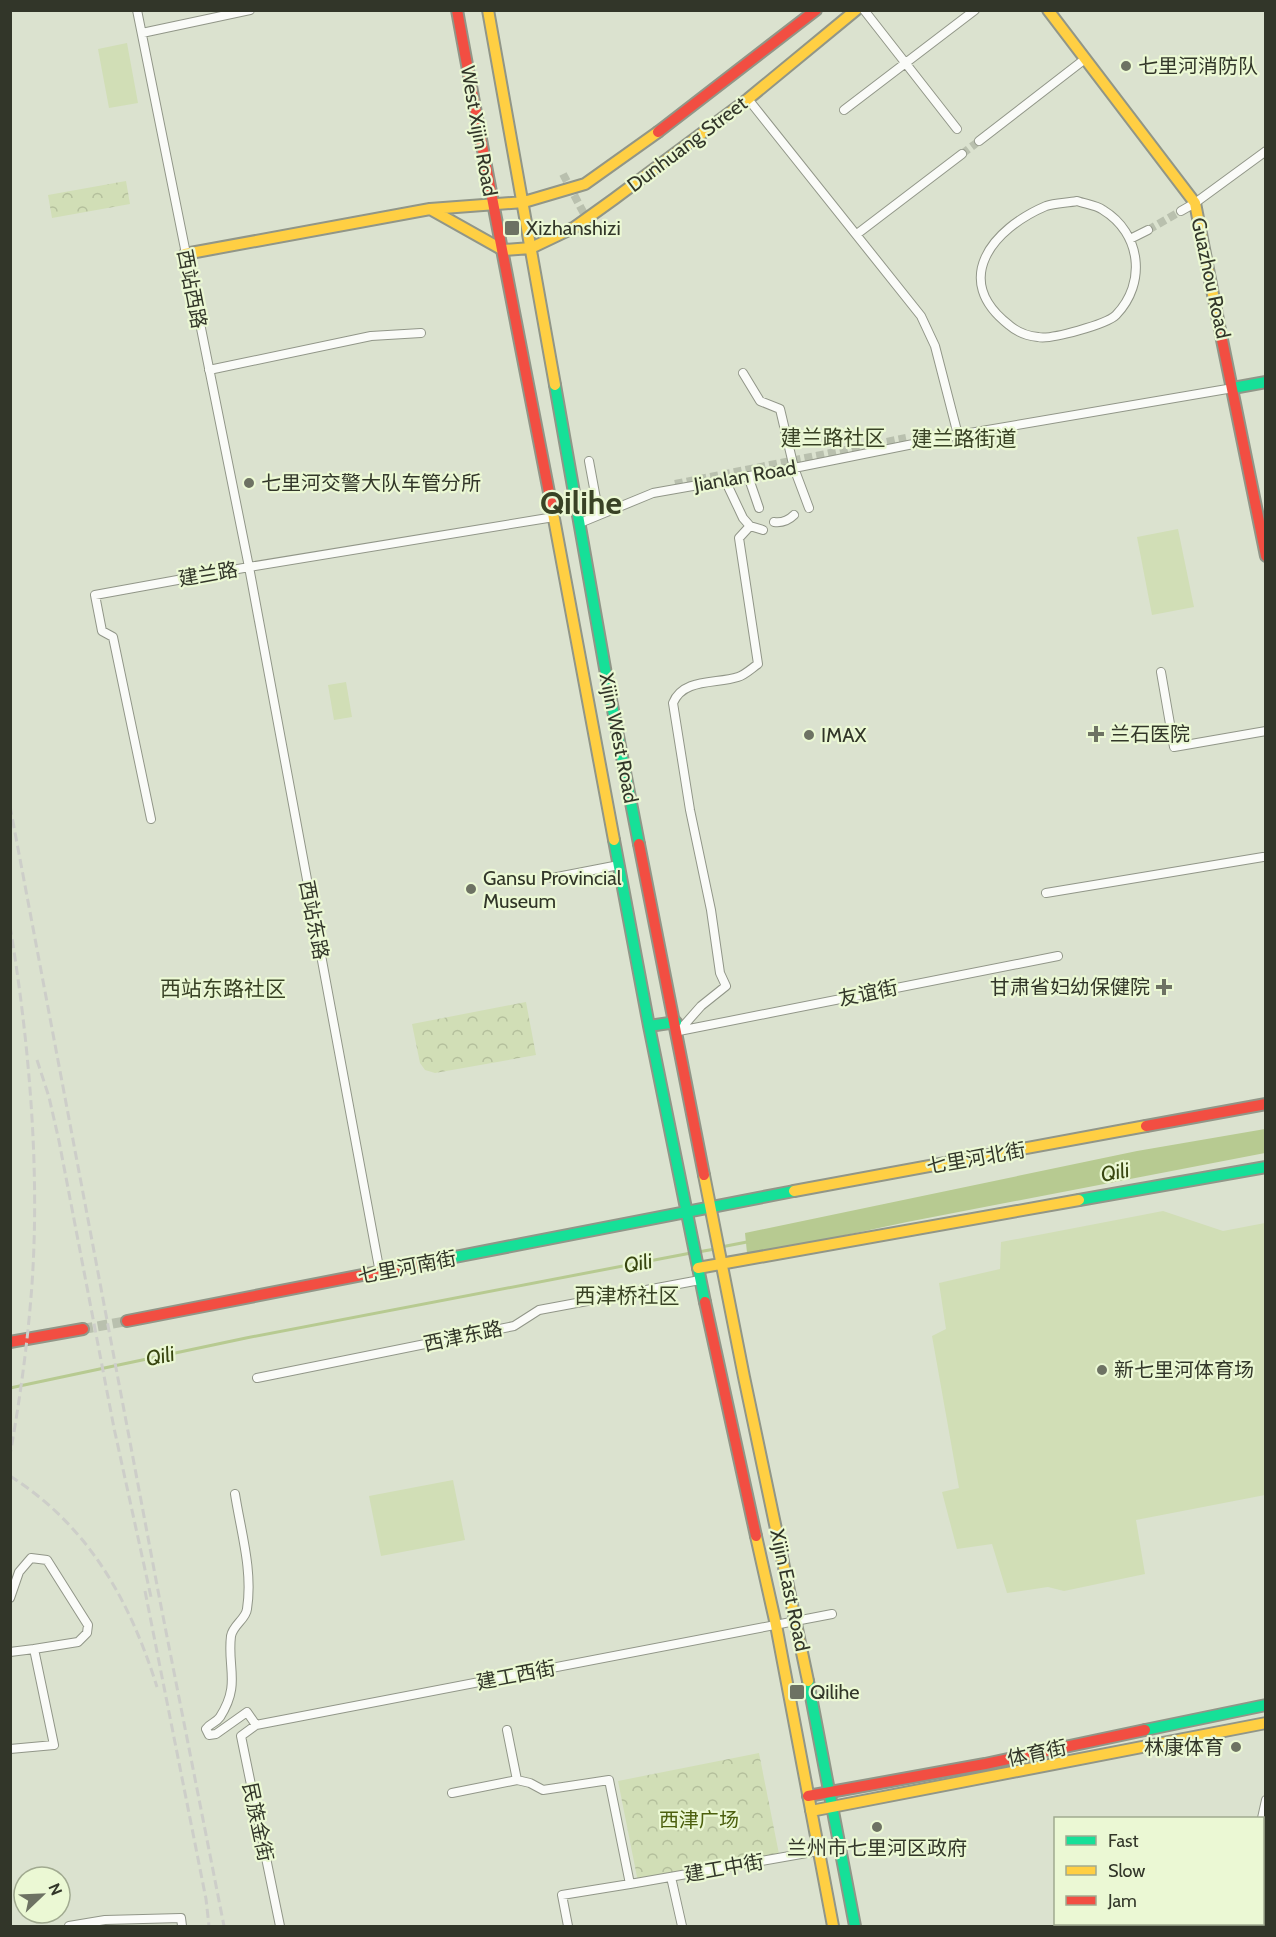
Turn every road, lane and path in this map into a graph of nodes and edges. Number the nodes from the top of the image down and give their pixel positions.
1 (137, 10) edge
2 (250, 10) edge
3 (457, 10) edge
4 (488, 10) edge
5 (816, 10) edge
6 (856, 10) edge
7 (864, 10) edge
8 (975, 10) edge
9 (1048, 10) edge
10 (142, 33) junction
11 (1085, 59) junction
12 (906, 63) junction
13 (748, 99) junction
14 (844, 110) dead end
15 (957, 129) dead end
16 (979, 141) tunnel mouth
17 (1266, 151) edge
18 (962, 154) tunnel mouth
19 (524, 202) junction
20 (1195, 203) junction
21 (492, 205) junction
22 (430, 209) junction
23 (1181, 211) tunnel mouth
24 (1148, 230) tunnel mouth
25 (857, 234) junction
26 (1130, 240) junction
27 (531, 248) junction
28 (503, 250) junction
29 (185, 254) junction
30 (421, 333) dead end
31 (209, 370) junction
32 (743, 374) dead end
33 (1266, 382) edge
34 (1233, 388) junction
35 (958, 435) junction
36 (589, 461) dead end
37 (794, 468) junction
38 (748, 476) junction
39 (725, 480) junction
40 (759, 508) dead end
41 (809, 508) dead end
42 (599, 515) junction
43 (794, 515) dead end
44 (554, 517) junction
45 (774, 522) dead end
46 (580, 523) junction
47 (750, 526) junction
48 (763, 530) dead end
49 (1266, 556) edge
50 (249, 567) junction
51 (1161, 672) dead end
52 (1266, 731) edge
53 (151, 819) dead end
54 (1263, 857) dead end
55 (619, 865) junction
56 (552, 878) dead end
57 (1046, 893) dead end
58 (1058, 956) dead end
59 (649, 1026) junction
60 (677, 1027) junction
61 (1266, 1104) edge
62 (1266, 1167) edge
63 (710, 1208) junction
64 (686, 1211) junction
65 (721, 1260) junction
66 (697, 1264) junction
67 (380, 1273) junction
68 (700, 1280) junction
69 (128, 1321) tunnel mouth
70 (83, 1329) tunnel mouth
71 (10, 1342) edge
72 (257, 1378) dead end
73 (235, 1494) dead end
74 (10, 1598) edge
75 (832, 1614) dead end
76 (797, 1621) junction
77 (776, 1625) junction
78 (34, 1650) junction
79 (10, 1652) edge
80 (1266, 1705) edge
81 (1266, 1723) edge
82 (256, 1725) junction
83 (507, 1730) dead end
84 (10, 1749) edge
85 (517, 1780) junction
86 (830, 1792) junction
87 (452, 1793) dead end
88 (807, 1794) junction
89 (1266, 1800) edge
90 (832, 1808) junction
91 (811, 1812) junction
92 (1262, 1817) edge
93 (818, 1851) junction
94 (671, 1877) junction
95 (630, 1884) junction
96 (69, 1926) edge
97 (182, 1926) edge
98 (280, 1926) edge
99 (568, 1926) edge
100 (682, 1926) edge
101 (832, 1926) edge
102 (855, 1926) edge

1 - 10 street, 西站西路
2 - 10 street
3 - 21 main road, West Xijin Road
4 - 19 main road, West Xijin Road
5 - 19 main road, Dunhuang Street
6 - 13 main road, Dunhuang Street
7 - 12 street
8 - 12 street
9 - 11 main road, Guazhou Road
10 - 29 street, 西站西路
11 - 16 street
11 - 20 main road, Guazhou Road
12 - 14 street
12 - 15 street
13 - 25 street
13 - 27 main road, Dunhuang Street
17 - 20 street
18 - 25 street
19 - 21 main road, Dunhuang Street
19 - 27 main road, West Xijin Road
20 - 23 street
20 - 34 main road, Guazhou Road
21 - 22 main road, Dunhuang Street
21 - 28 main road, West Xijin Road
22 - 28 main road
22 - 29 main road, Dunhuang Street
24 - 26 street
25 - 35 street
26 - 26 street
27 - 28 main road, Dunhuang Street
27 - 46 main road, Xijin West Road
28 - 44 main road, Xijin West Road
29 - 31 street, 西站西路
30 - 31 street
31 - 50 street, 西站西路
32 - 37 street
33 - 34 main road
34 - 35 street, Jianlan Road
34 - 49 main road, Guazhou Road
35 - 37 street, Jianlan Road
36 - 42 street
37 - 38 street, Jianlan Road
37 - 41 street
38 - 39 street, Jianlan Road
38 - 40 street
39 - 42 street, Jianlan Road
39 - 47 street
42 - 46 street, Jianlan Road
43 - 45 street
44 - 50 street, 建兰路
44 - 55 main road, Xijin West Road
46 - 60 main road, Xijin West Road
47 - 48 street
47 - 60 street
50 - 53 street, 建兰路
50 - 67 street, 西站东路
51 - 52 street
54 - 57 street
55 - 56 street
55 - 59 main road, Xijin West Road
58 - 60 street, 友谊街
59 - 60 main road
59 - 64 main road, Xijin West Road
60 - 63 main road, Xijin West Road
61 - 63 main road, 七里河北街
62 - 65 main road
63 - 64 main road, 七里河北街
63 - 65 main road, Xijin West Road
64 - 66 main road
64 - 67 main road, 七里河南街
65 - 66 main road
65 - 76 main road, Xijin East Road
66 - 68 main road, Xijin East Road
67 - 69 main road, 七里河南街
68 - 72 street, 西津东路
68 - 77 main road, Xijin East Road
70 - 71 main road
73 - 82 street
74 - 78 street
75 - 76 street, 建工西街
76 - 77 street, 建工西街
76 - 86 main road, Xijin East Road
77 - 82 street, 建工西街
77 - 88 main road, Xijin East Road
78 - 79 street
78 - 84 street
80 - 86 main road, 体育街
81 - 90 main road, 体育街
82 - 98 street, 民族金街
83 - 85 street
85 - 87 street
85 - 95 street
86 - 88 main road, 体育街
86 - 90 main road, Xijin East Road
88 - 91 main road
89 - 92 street
90 - 91 main road, 体育街
90 - 102 main road, Xijin East Road
91 - 93 main road
93 - 94 street, 建工中街
93 - 101 main road
94 - 95 street, 建工中街
94 - 100 street
95 - 99 street, 建工中街
96 - 97 street

